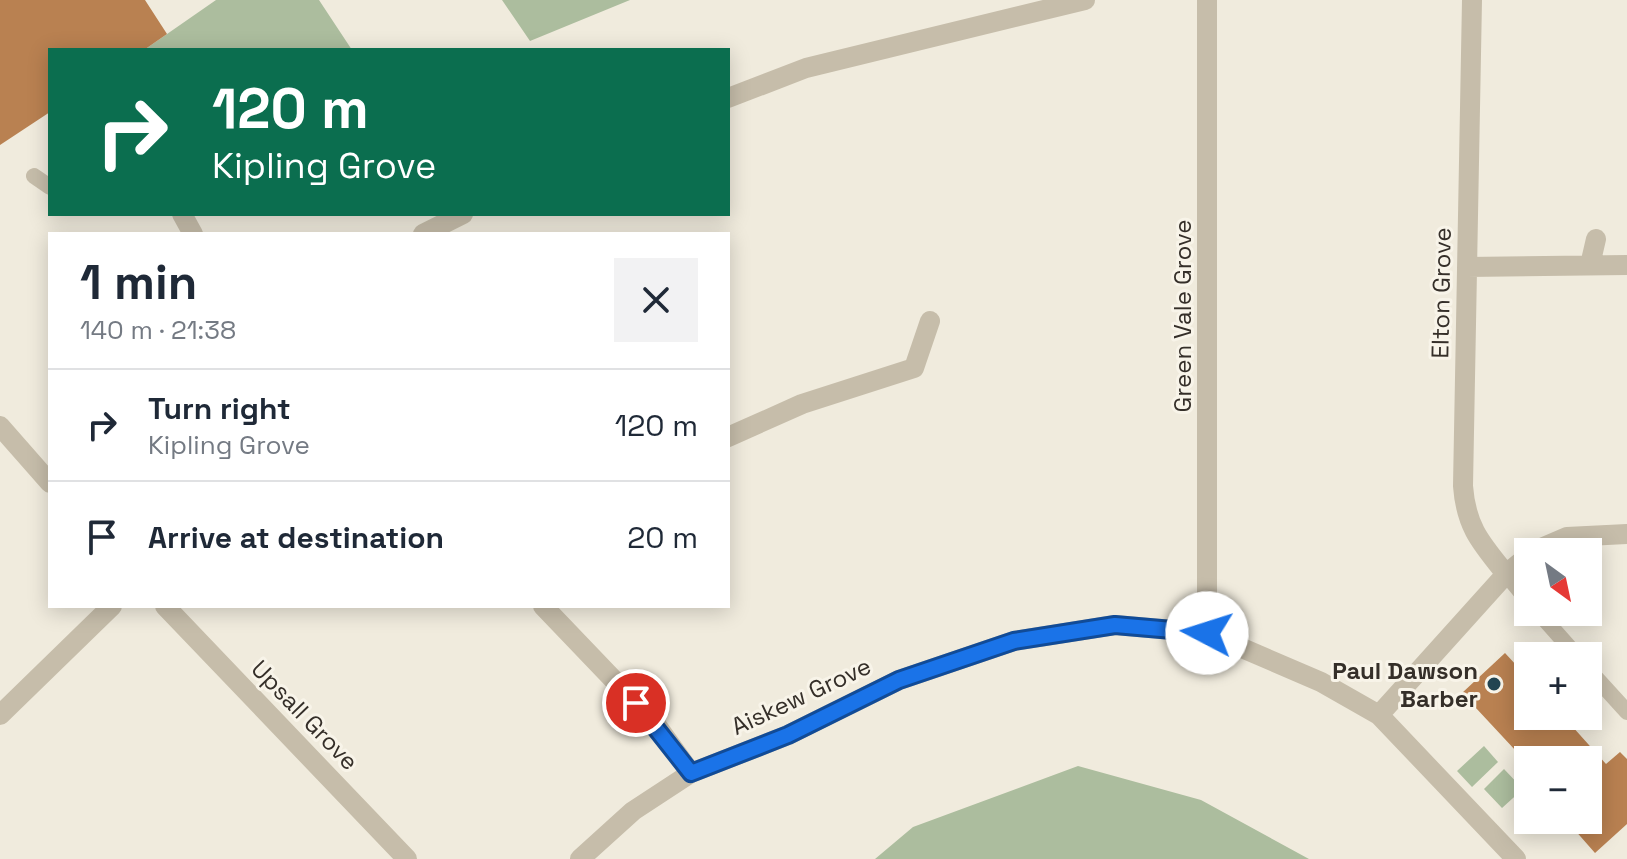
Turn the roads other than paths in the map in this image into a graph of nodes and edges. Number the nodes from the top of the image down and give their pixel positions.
1 (1085, 0) edge
2 (1207, 0) edge
3 (1472, 0) edge
4 (730, 97) edge
5 (34, 176) dead end
6 (48, 186) edge
7 (459, 216) edge
8 (427, 232) edge
9 (1596, 239) dead end
10 (1590, 265) junction
11 (1627, 265) edge
12 (1467, 267) junction
13 (930, 321) dead end
14 (0, 426) edge
15 (730, 436) edge
16 (48, 481) edge
17 (1627, 534) edge
18 (1565, 538) edge
19 (1514, 567) edge
20 (1506, 574) junction
21 (1514, 584) edge
22 (110, 608) edge
23 (167, 608) edge
24 (545, 608) edge
25 (1550, 626) edge
26 (1207, 633) junction
27 (1565, 642) edge
28 (1602, 684) edge
29 (1627, 712) edge
30 (0, 715) edge
31 (1379, 715) junction
32 (691, 773) junction
33 (407, 859) edge
34 (580, 859) edge
35 (1516, 859) edge

1 - 4 street
2 - 26 street, Green Vale Grove
3 - 12 street, Elton Grove
5 - 6 lane
7 - 8 street
9 - 10 street
10 - 11 street
10 - 12 street
12 - 20 street, Elton Grove
13 - 15 street
14 - 16 street
17 - 18 street
19 - 20 street
20 - 21 lane
20 - 31 street
22 - 30 street
23 - 33 street, Upsall Grove
24 - 32 street
25 - 27 lane
26 - 31 street, Aiskew Grove
26 - 32 street, Aiskew Grove
28 - 29 lane
31 - 35 street, Aiskew Grove
32 - 34 street, Aiskew Grove

